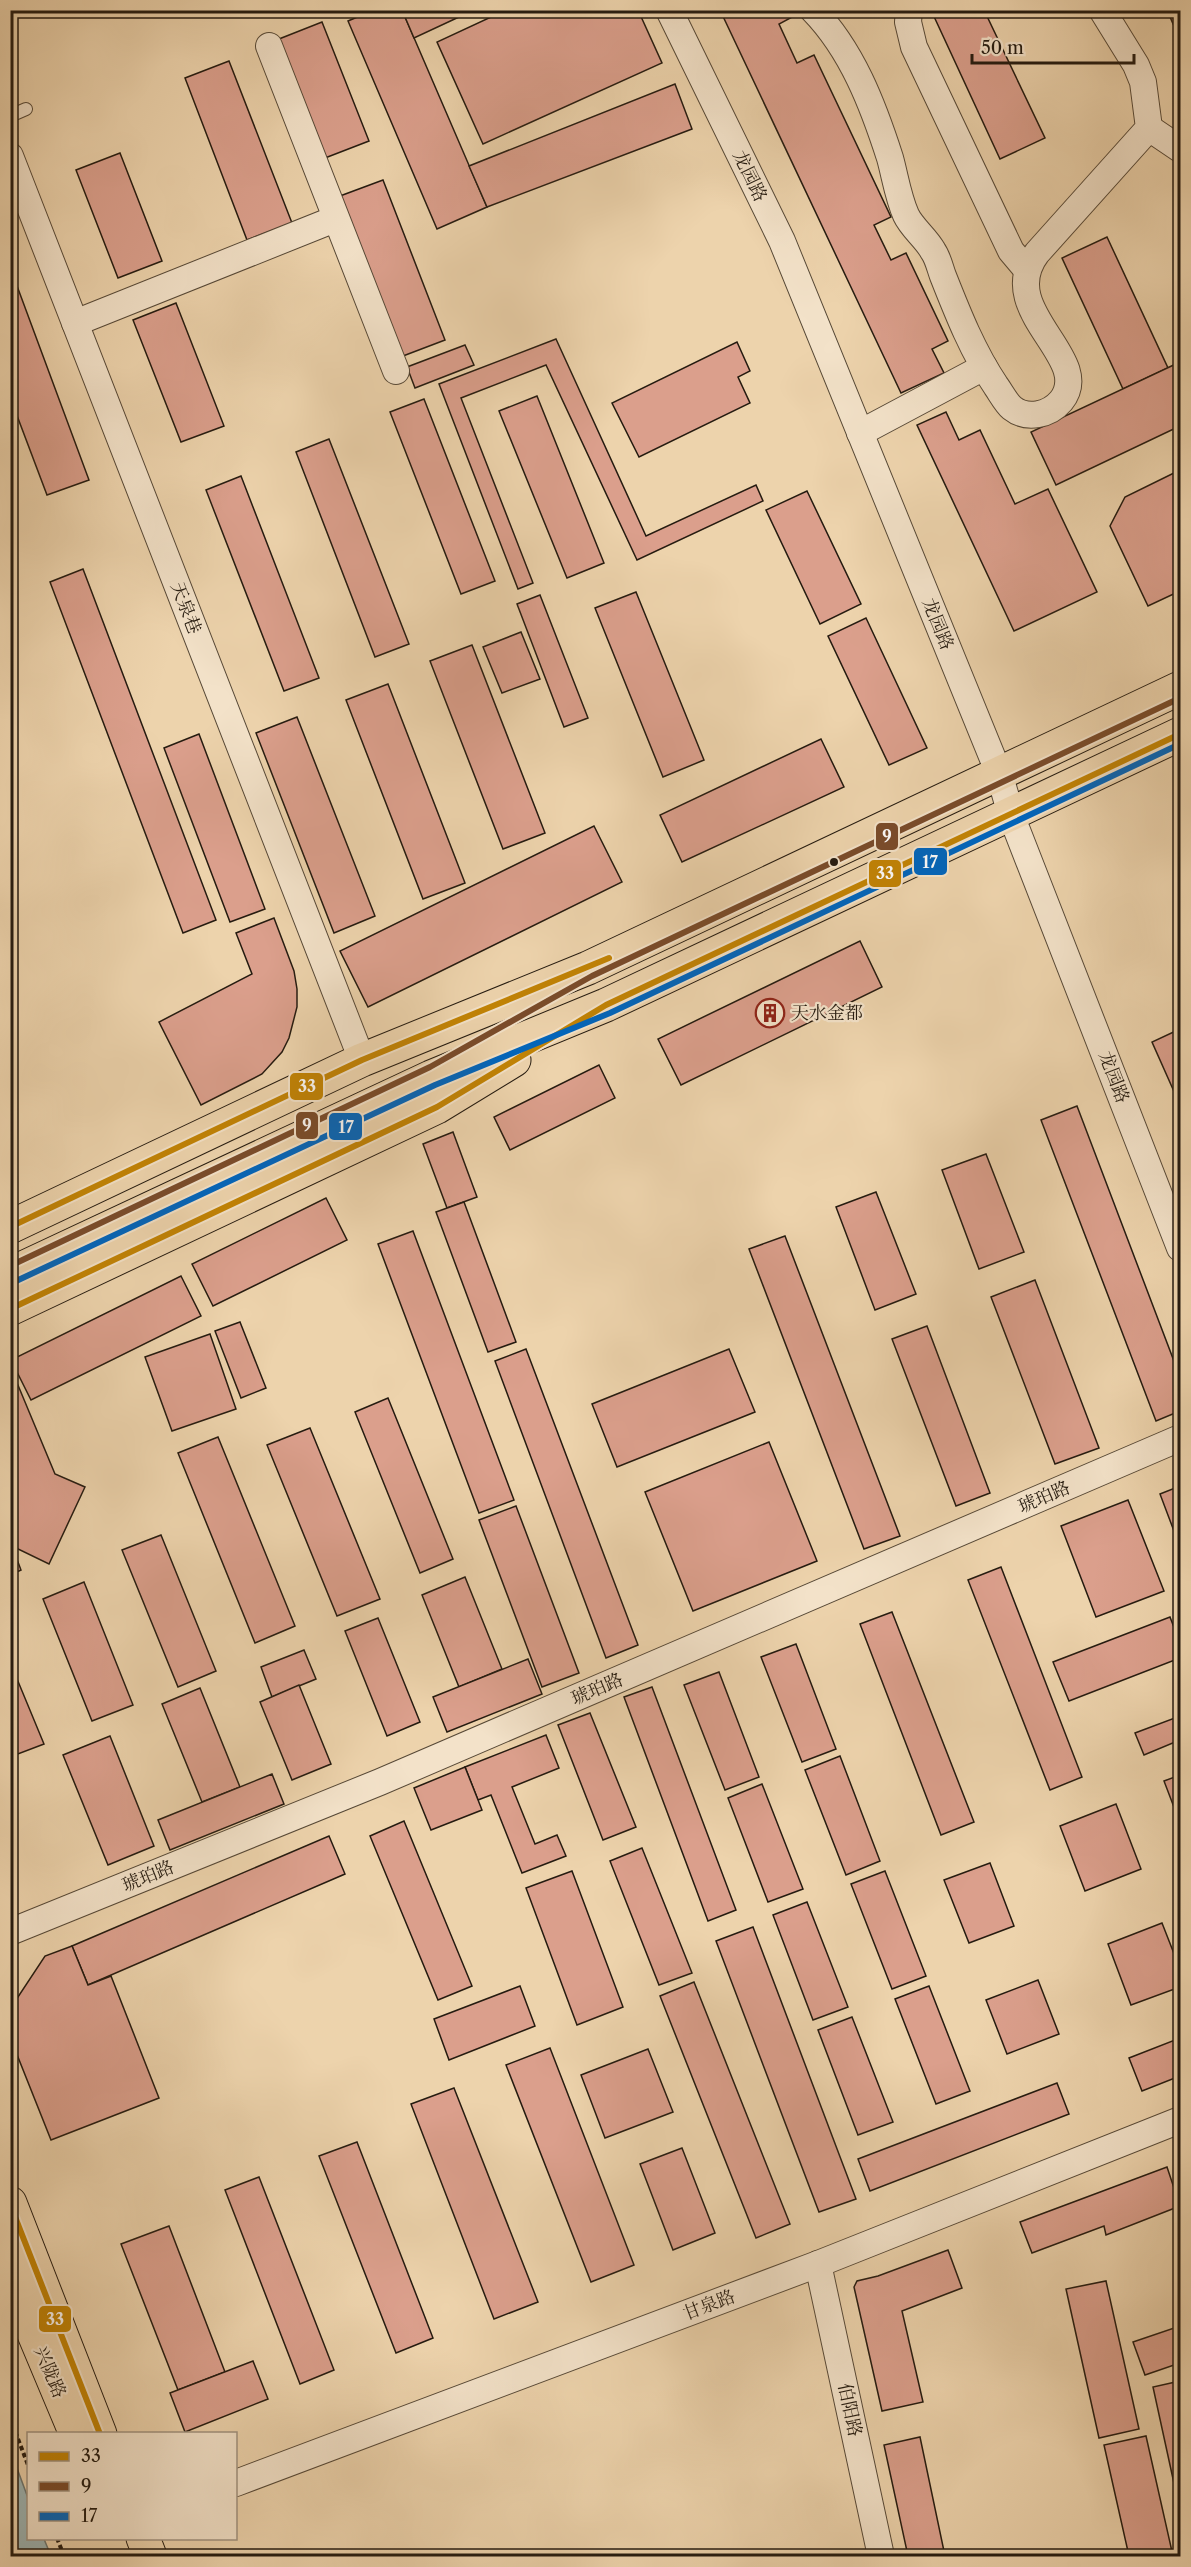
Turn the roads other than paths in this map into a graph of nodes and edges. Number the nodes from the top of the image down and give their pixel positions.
1 (669, 10) edge
2 (813, 10) edge
3 (909, 10) edge
4 (1102, 10) edge
5 (269, 46) dead end
6 (26, 109) dead end
7 (10, 116) edge
8 (1149, 128) junction
9 (1180, 149) edge
10 (10, 156) edge
11 (335, 219) junction
12 (1027, 270) junction
13 (75, 323) junction
14 (984, 367) junction
15 (396, 371) dead end
16 (860, 433) junction
17 (1180, 688) edge
18 (1180, 734) edge
19 (1000, 776) junction
20 (1011, 814) junction
21 (588, 968) junction
22 (606, 1005) junction
23 (362, 1060) junction
24 (429, 1068) junction
25 (10, 1227) edge
26 (1180, 1248) edge
27 (10, 1256) edge
28 (10, 1274) edge
29 (10, 1309) edge
30 (1180, 1438) edge
31 (10, 1932) edge
32 (1180, 2120) edge
33 (10, 2203) edge
34 (818, 2264) junction
35 (10, 2277) edge
36 (76, 2432) edge
37 (100, 2432) edge
38 (237, 2483) edge
39 (120, 2540) edge
40 (144, 2540) edge
41 (126, 2556) edge
42 (150, 2556) edge
43 (881, 2556) edge

1 - 16 street, 龙园路
2 - 14 street
3 - 12 street
4 - 8 street
5 - 11 street
6 - 7 lane
8 - 9 street
8 - 12 street
10 - 13 street, 天泉巷
11 - 13 street
11 - 15 street
12 - 14 street
13 - 23 street, 天泉巷
14 - 16 street
16 - 19 street, 龙园路
17 - 19 main road
18 - 20 main road
19 - 20 street, 龙园路
19 - 21 main road
20 - 22 main road
20 - 26 street, 龙园路
21 - 23 main road
21 - 24 main road
22 - 24 main road
22 - 29 main road
23 - 25 main road
24 - 27 main road
24 - 28 main road
30 - 31 street, 琥珀路
32 - 34 street, 甘泉路
33 - 37 main road, 兴陇路
34 - 38 street, 甘泉路
34 - 43 street, 伯阳路
35 - 36 main road, 兴陇路
39 - 41 main road
40 - 42 main road

